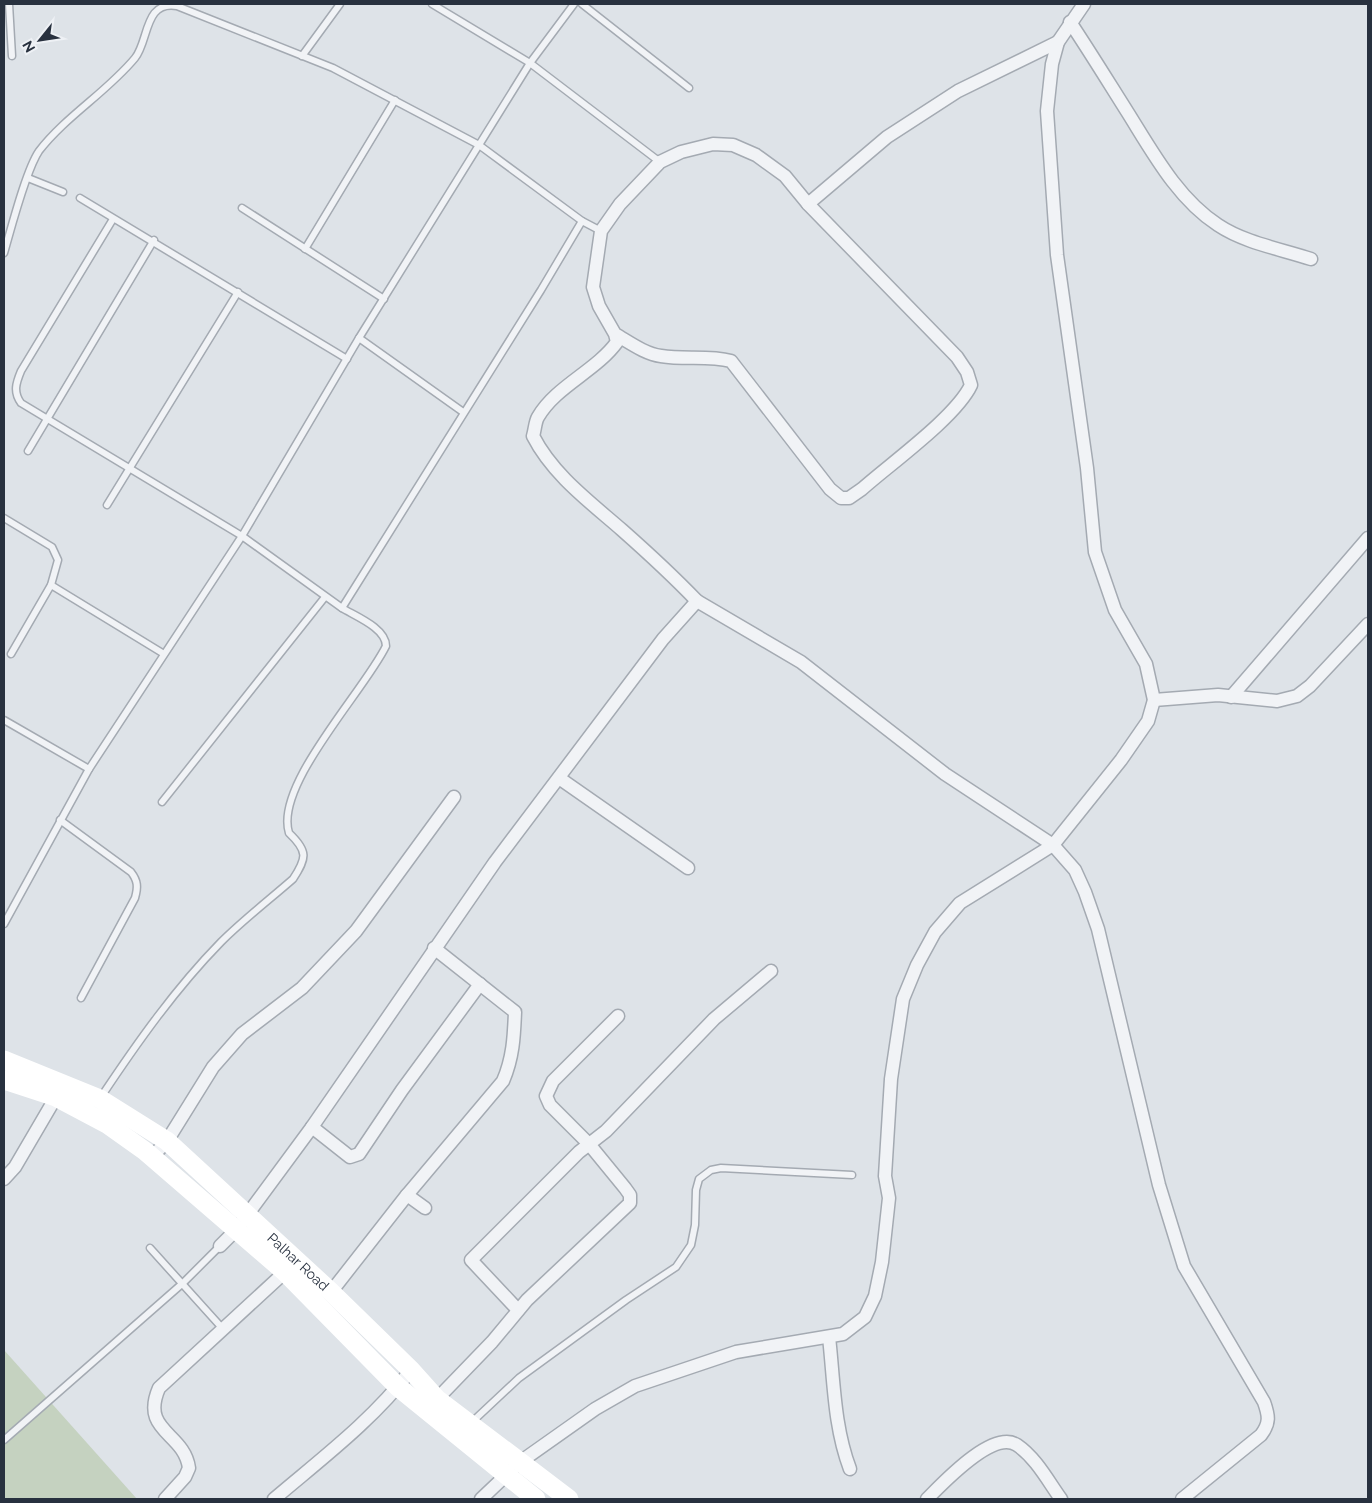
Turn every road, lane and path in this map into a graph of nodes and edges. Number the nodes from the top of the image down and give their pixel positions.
1 (9, 4) edge
2 (340, 4) edge
3 (432, 4) edge
4 (574, 4) edge
5 (582, 4) edge
6 (1084, 4) edge
7 (1070, 22) junction
8 (1058, 42) junction
9 (12, 56) dead end
10 (302, 56) junction
11 (530, 63) junction
12 (689, 88) dead end
13 (395, 100) junction
14 (479, 145) junction
15 (660, 162) junction
16 (28, 178) junction
17 (63, 192) dead end
18 (80, 198) dead end
19 (808, 204) junction
20 (242, 208) dead end
21 (113, 219) junction
22 (582, 221) junction
23 (601, 231) junction
24 (154, 240) junction
25 (305, 249) junction
26 (4, 253) edge
27 (1311, 259) dead end
28 (238, 292) junction
29 (384, 299) junction
30 (616, 334) junction
31 (360, 338) junction
32 (348, 359) junction
33 (463, 412) junction
34 (47, 418) junction
35 (28, 451) dead end
36 (128, 467) junction
37 (107, 505) dead end
38 (4, 518) edge
39 (242, 536) junction
40 (1368, 538) edge
41 (51, 586) junction
42 (325, 597) junction
43 (697, 601) junction
44 (342, 608) junction
45 (1368, 624) edge
46 (11, 654) dead end
47 (164, 654) junction
48 (1232, 697) junction
49 (1154, 700) junction
50 (4, 720) edge
51 (89, 769) junction
52 (559, 778) junction
53 (454, 797) dead end
54 (162, 802) dead end
55 (60, 820) junction
56 (1053, 845) junction
57 (688, 868) dead end
58 (4, 924) edge
59 (434, 948) junction
60 (771, 970) dead end
61 (480, 984) junction
62 (81, 998) dead end
63 (618, 1016) dead end
64 (4, 1060) edge
65 (4, 1080) edge
66 (58, 1089) junction
67 (100, 1099) junction
68 (312, 1127) junction
69 (166, 1141) junction
70 (589, 1144) junction
71 (152, 1157) junction
72 (852, 1175) dead end
73 (4, 1179) edge
74 (407, 1195) junction
75 (425, 1208) dead end
76 (248, 1214) junction
77 (236, 1230) junction
78 (220, 1246) joint
79 (150, 1248) dead end
80 (285, 1272) junction
81 (182, 1283) junction
82 (331, 1292) junction
83 (518, 1310) junction
84 (222, 1329) junction
85 (829, 1337) junction
86 (411, 1370) junction
87 (398, 1387) junction
88 (437, 1399) junction
89 (469, 1425) junction
90 (4, 1440) edge
91 (520, 1462) junction
92 (850, 1469) dead end
93 (507, 1476) junction
94 (165, 1499) edge
95 (274, 1499) edge
96 (481, 1499) edge
97 (536, 1499) edge
98 (569, 1499) edge
99 (927, 1499) edge
100 (1061, 1499) edge
101 (1182, 1499) edge

1 - 9 lane
2 - 10 lane
3 - 11 lane
4 - 11 lane
5 - 12 lane
6 - 7 street
7 - 8 street
7 - 27 street
8 - 19 street
8 - 49 street
10 - 13 lane
10 - 16 lane
11 - 14 lane
11 - 15 lane
13 - 14 lane
13 - 25 lane
14 - 22 lane
14 - 29 lane
15 - 19 street
15 - 23 street
16 - 17 lane
16 - 26 lane
18 - 21 lane
19 - 30 street
20 - 25 lane
21 - 24 lane
21 - 34 lane
22 - 23 lane
22 - 33 lane
23 - 30 street
24 - 28 lane
24 - 34 lane
25 - 29 lane
28 - 32 lane
28 - 36 lane
29 - 31 lane
30 - 43 street
31 - 32 lane
31 - 33 lane
32 - 39 lane
33 - 44 lane
34 - 35 lane
34 - 36 lane
36 - 37 lane
36 - 39 lane
38 - 41 lane
39 - 42 lane
39 - 47 lane
40 - 48 street
41 - 46 lane
41 - 47 lane
42 - 44 lane
42 - 54 lane
43 - 52 street
43 - 56 street
44 - 67 lane
45 - 48 street
47 - 51 lane
48 - 49 street
49 - 56 street
50 - 51 lane
51 - 55 lane
52 - 57 street
52 - 59 street
53 - 69 street
55 - 58 lane
55 - 62 lane
56 - 85 street
56 - 101 street
59 - 61 street
59 - 68 street
60 - 70 street
61 - 68 street
61 - 74 street
63 - 70 street
64 - 66 main road, Palhar Road
65 - 66 main road, Palhar Road
66 - 67 main road, Palhar Road
66 - 71 main road, Palhar Road
66 - 73 street
67 - 69 main road, Palhar Road
68 - 76 street
69 - 71 street
69 - 76 main road, Palhar Road
70 - 83 street
70 - 83 street
71 - 77 main road, Palhar Road
72 - 89 lane
74 - 75 street
74 - 82 street
76 - 77 street
76 - 82 main road, Palhar Road
77 - 78 street
77 - 80 main road, Palhar Road
78 - 81 lane
79 - 81 lane
80 - 84 street
80 - 87 main road, Palhar Road
81 - 84 lane
81 - 90 lane
82 - 86 main road, Palhar Road
83 - 88 street
84 - 94 street
85 - 91 street
85 - 92 street
86 - 87 street
86 - 88 main road, Palhar Road
87 - 93 main road, Palhar Road
87 - 95 street
88 - 89 main road, Palhar Road
89 - 91 main road, Palhar Road
91 - 93 street
91 - 98 main road, Palhar Road
93 - 96 street
93 - 97 main road, Palhar Road
99 - 100 street

